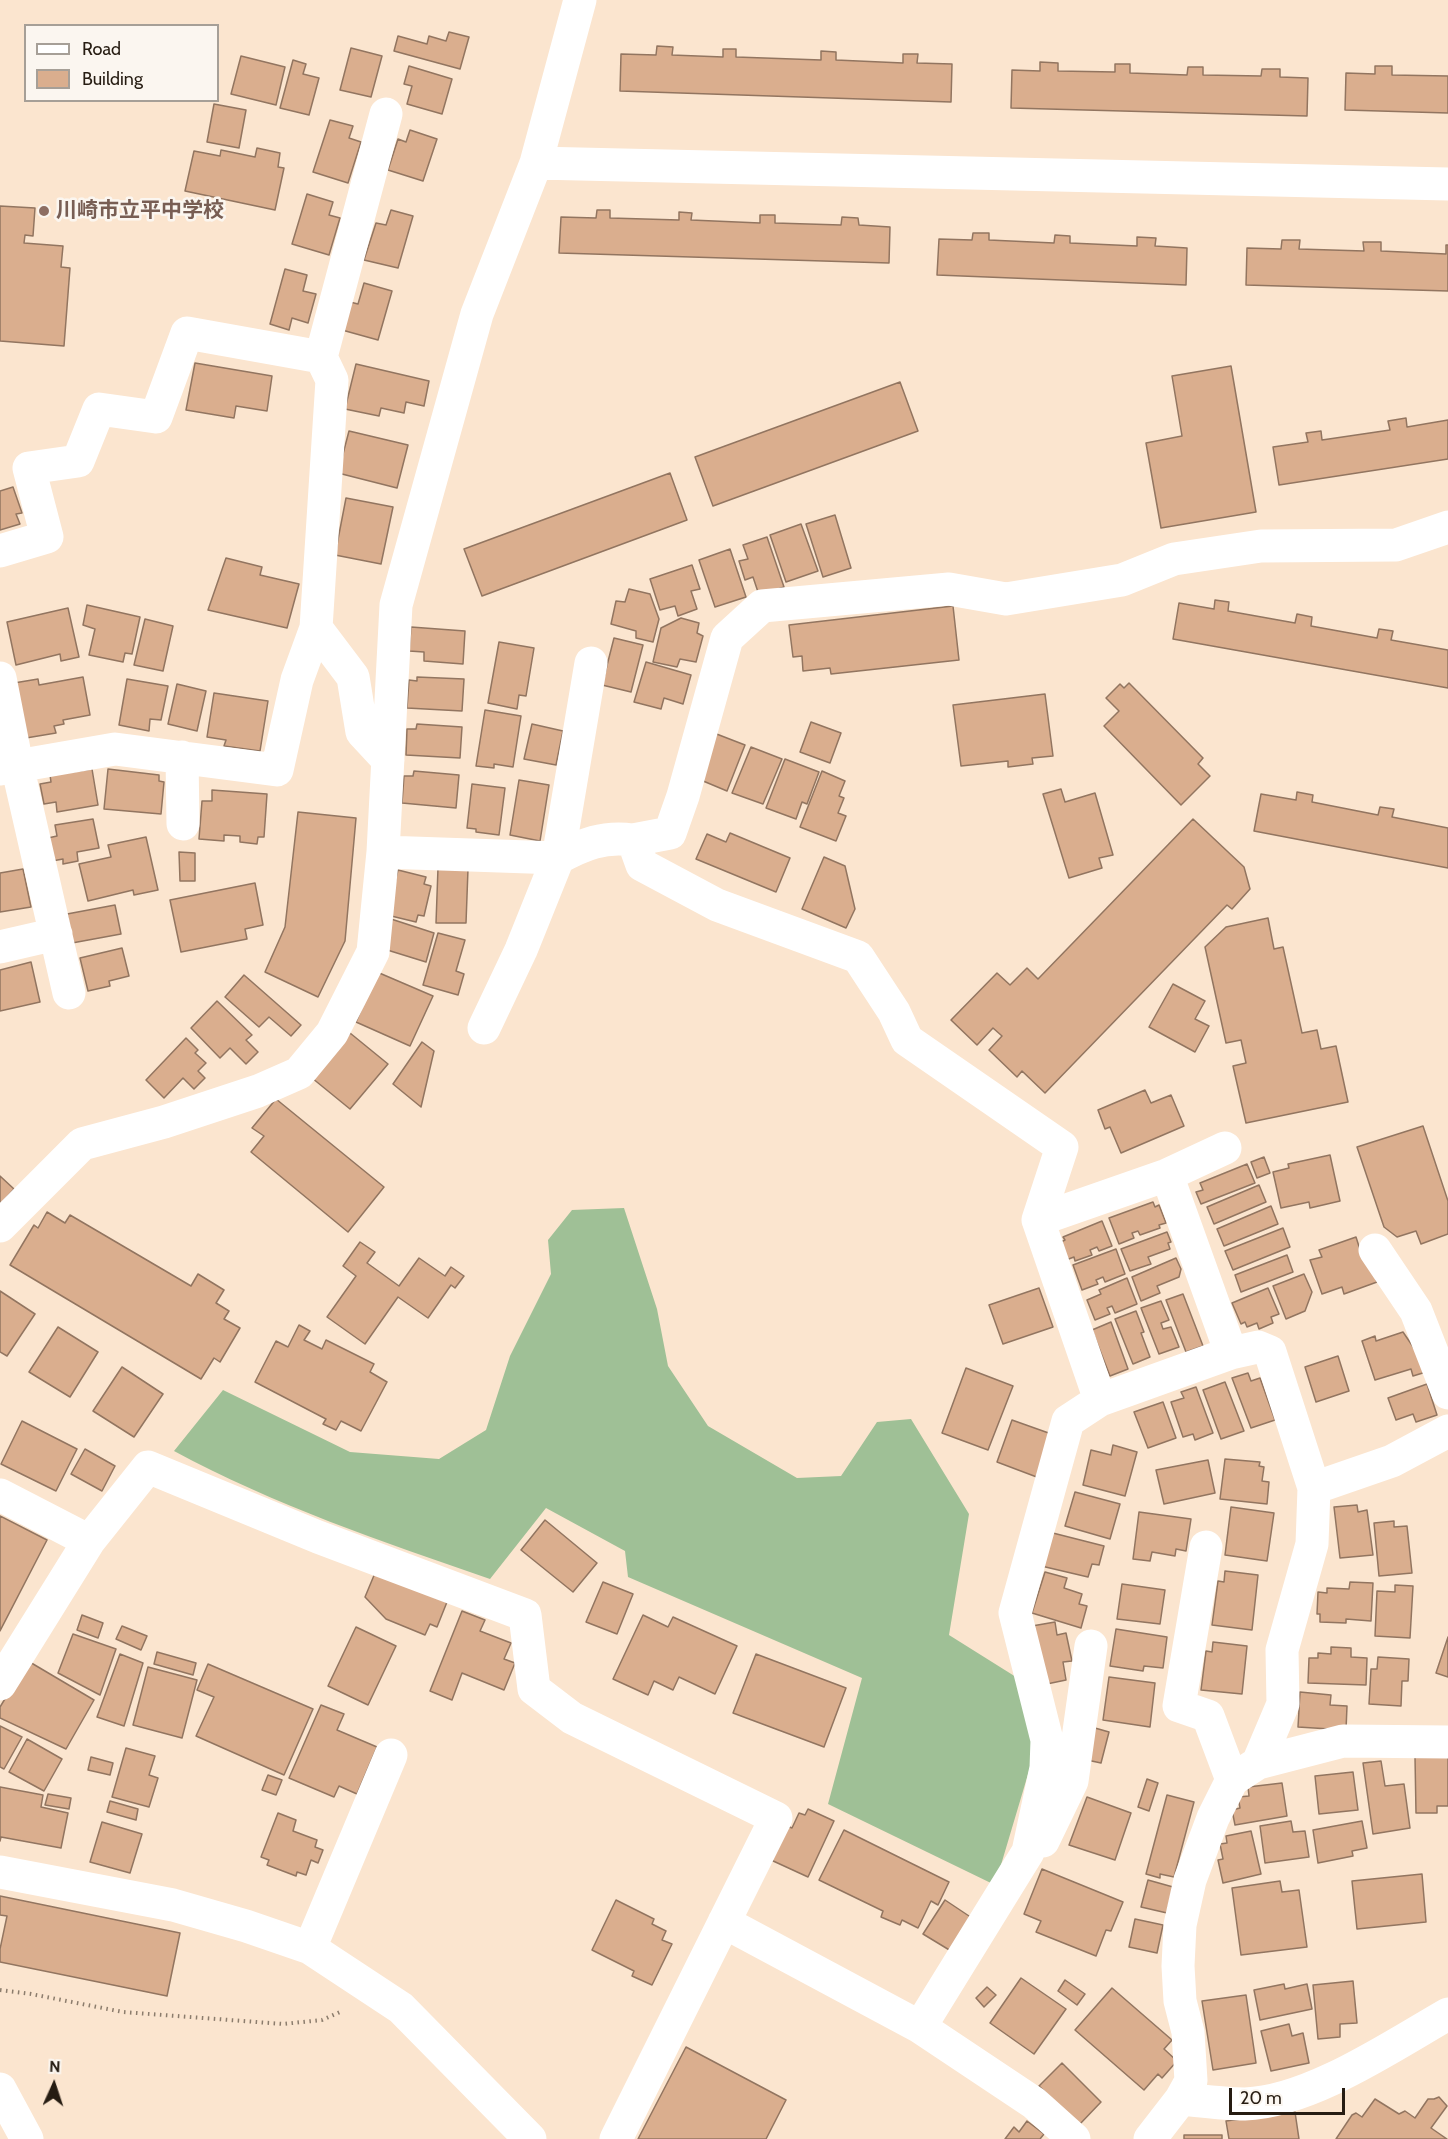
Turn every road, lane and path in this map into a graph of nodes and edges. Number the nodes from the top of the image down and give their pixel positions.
1 (580, 0) edge
2 (386, 114) dead end
3 (536, 163) junction
4 (1448, 184) edge
5 (321, 357) junction
6 (1448, 527) edge
7 (0, 551) edge
8 (316, 628) junction
9 (591, 663) dead end
10 (0, 678) edge
11 (182, 757) junction
12 (388, 760) junction
13 (9, 767) edge
14 (183, 824) dead end
15 (633, 840) junction
16 (383, 852) junction
17 (558, 858) junction
18 (56, 934) junction
19 (0, 947) edge
20 (69, 993) dead end
21 (484, 1028) dead end
22 (1225, 1148) dead end
23 (1167, 1175) junction
24 (1038, 1220) junction
25 (0, 1226) edge
26 (1375, 1250) dead end
27 (1231, 1353) junction
28 (1448, 1393) edge
29 (1100, 1400) junction
30 (1448, 1431) edge
31 (1314, 1488) junction
32 (0, 1495) edge
33 (89, 1540) junction
34 (1206, 1547) dead end
35 (1091, 1646) dead end
36 (0, 1684) edge
37 (1448, 1742) edge
38 (391, 1755) dead end
39 (1245, 1772) junction
40 (1028, 1852) junction
41 (0, 1872) edge
42 (724, 1923) junction
43 (310, 1948) junction
44 (0, 1990) edge
45 (381, 1995) junction
46 (1448, 2014) edge
47 (920, 2027) junction
48 (0, 2089) edge
49 (1181, 2099) junction
50 (27, 2139) edge
51 (530, 2139) edge
52 (616, 2139) edge
53 (1074, 2139) edge
54 (1150, 2139) edge

1 - 3 street
2 - 5 street
3 - 4 street
3 - 12 street
5 - 7 street
5 - 8 street
6 - 15 street
8 - 11 street
8 - 12 street
9 - 17 street
10 - 13 street
11 - 13 street
11 - 14 street
12 - 16 street
13 - 18 street
15 - 17 street
15 - 24 street
16 - 17 street
16 - 25 street
17 - 21 street
18 - 19 street
18 - 20 street
22 - 23 street
23 - 24 street
23 - 27 street
24 - 29 street
26 - 28 street
27 - 29 street
27 - 31 street
29 - 40 street
30 - 31 street
31 - 39 street
32 - 33 street
33 - 36 street
33 - 42 street
34 - 39 street
35 - 40 street
37 - 39 street
38 - 43 street
39 - 49 street
40 - 47 street
41 - 43 street
42 - 47 street
42 - 52 street
43 - 45 street
44 - 45 path
45 - 51 street
46 - 49 street
47 - 53 street
48 - 50 street
49 - 54 street

